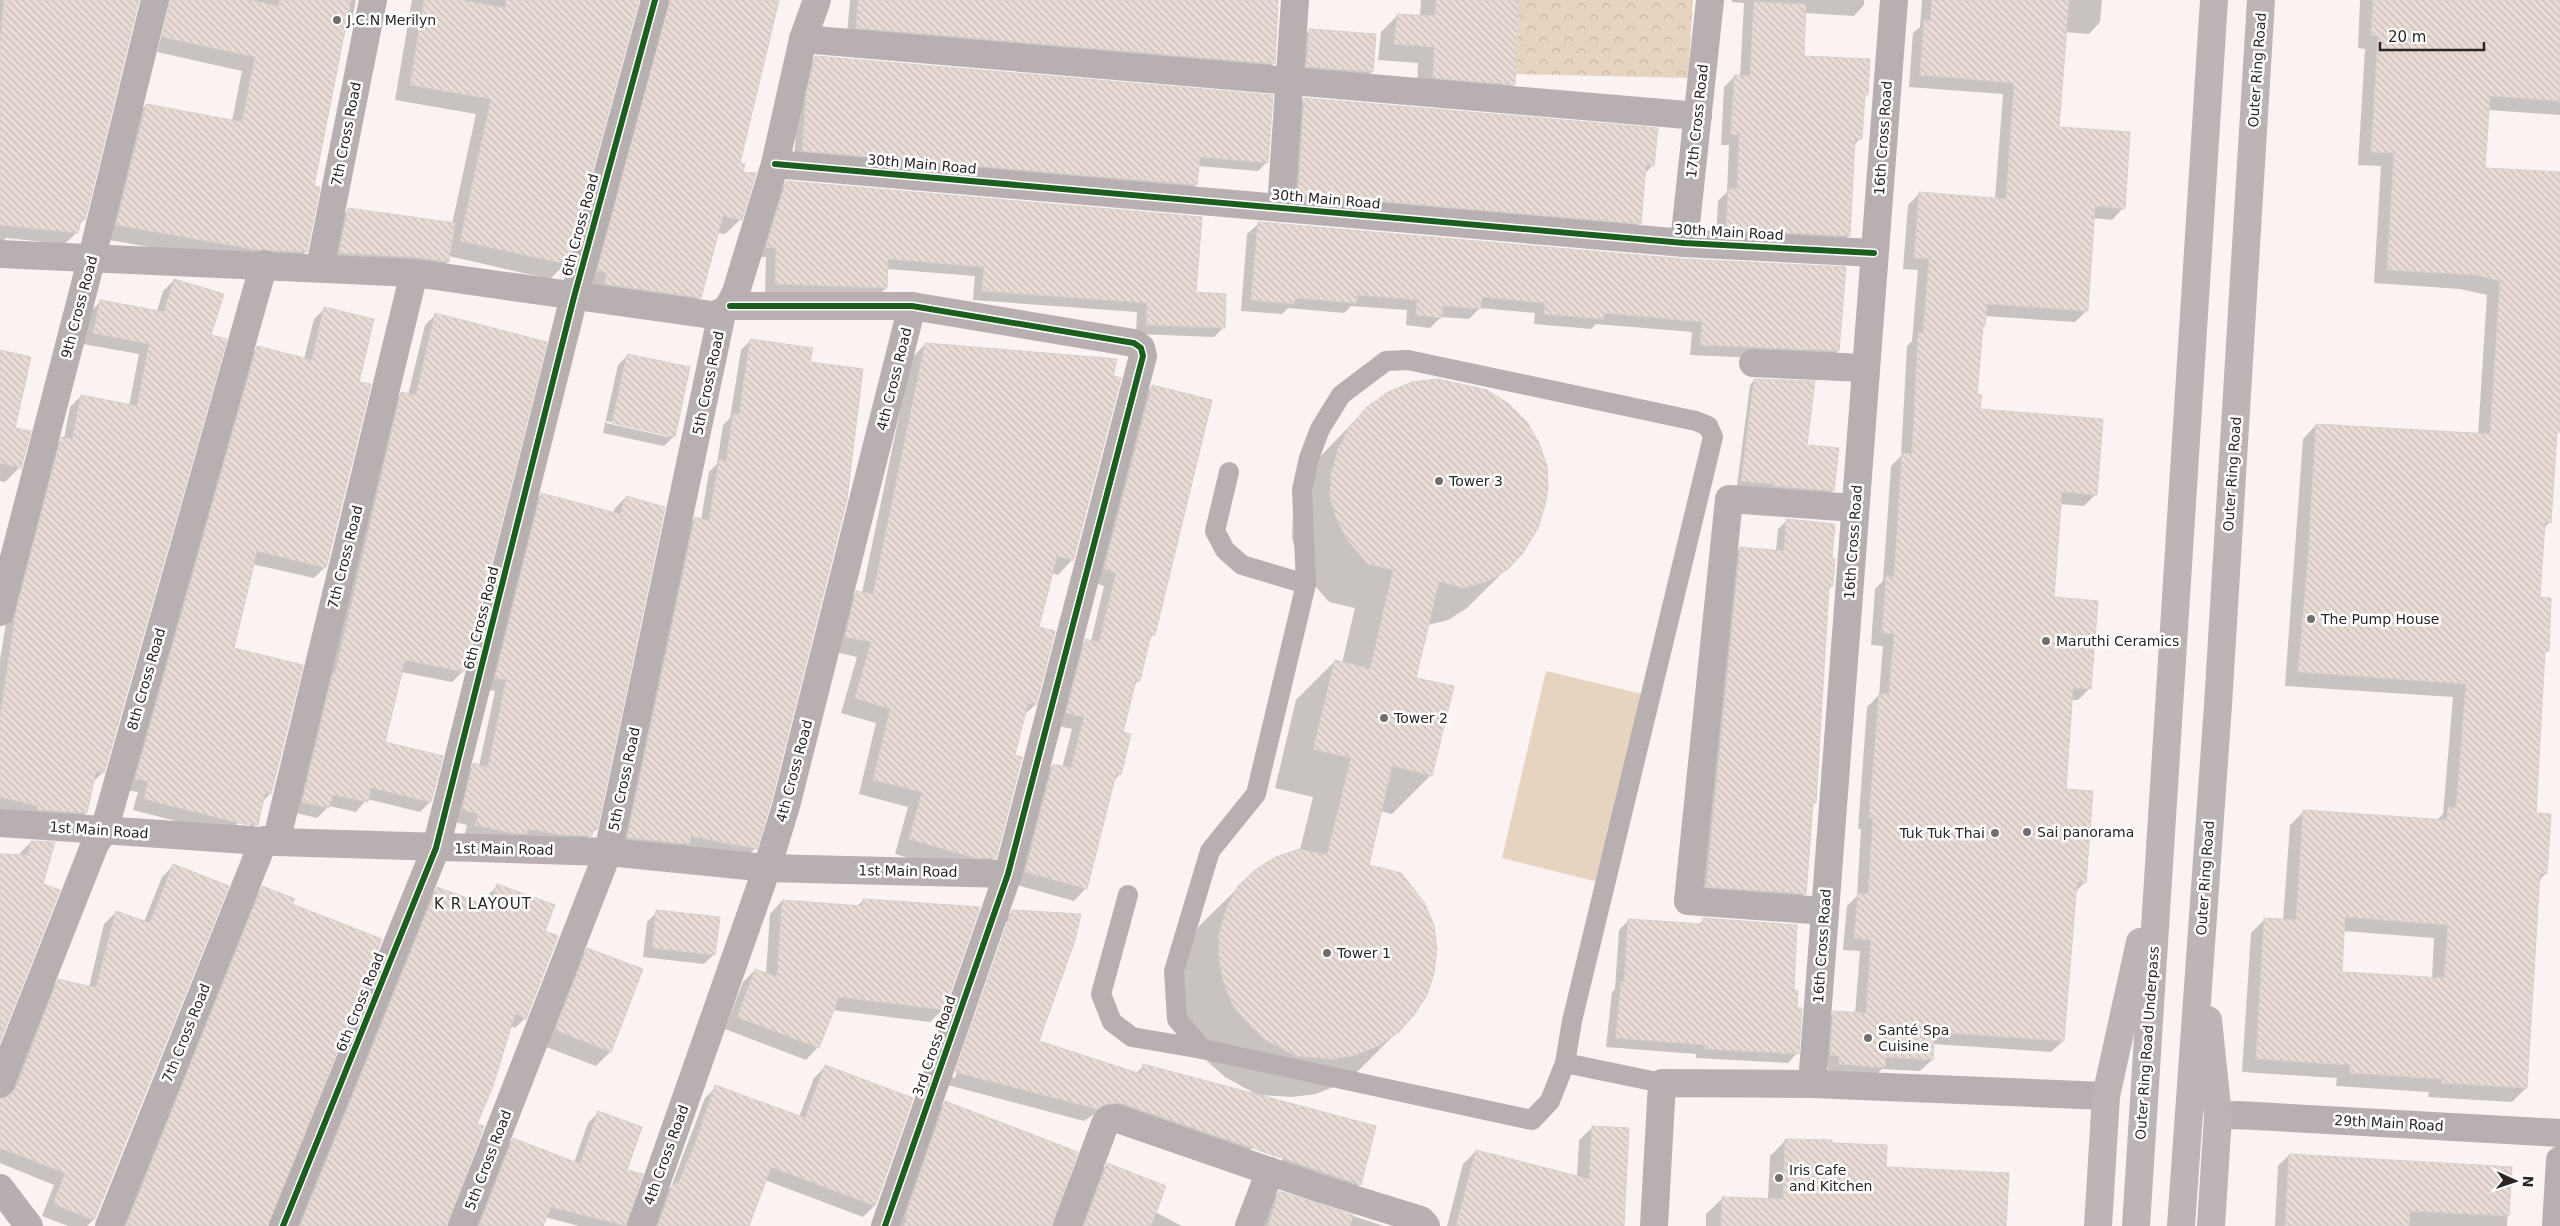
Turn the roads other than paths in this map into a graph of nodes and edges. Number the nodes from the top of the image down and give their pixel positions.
1 (155, 0) edge
2 (373, 0) edge
3 (655, 0) edge
4 (817, 0) edge
5 (1295, 0) edge
6 (1710, 0) edge
7 (1894, 0) edge
8 (2214, 0) edge
9 (2261, 0) edge
10 (803, 38) junction
11 (1290, 81) junction
12 (1698, 116) junction
13 (775, 164) junction
14 (1281, 208) junction
15 (1684, 243) junction
16 (1874, 253) junction
17 (0, 254) edge
18 (92, 258) junction
19 (264, 264) junction
20 (320, 267) junction
21 (414, 273) junction
22 (574, 297) junction
23 (912, 306) junction
24 (726, 309) junction
25 (1753, 363) dead end
26 (1865, 368) junction
27 (1228, 472) dead end
28 (1855, 508) junction
29 (1306, 584) junction
30 (0, 612) edge
31 (0, 823) edge
32 (104, 831) junction
33 (270, 841) junction
34 (436, 848) junction
35 (608, 852) junction
36 (2159, 859) junction
37 (767, 868) junction
38 (1008, 874) junction
39 (1128, 895) dead end
40 (1825, 911) junction
41 (2200, 948) junction
42 (1202, 1049) junction
43 (1565, 1063) junction
44 (1662, 1083) junction
45 (0, 1084) edge
46 (1812, 1084) junction
47 (2106, 1096) junction
48 (2218, 1116) junction
49 (2560, 1133) edge
50 (2560, 1160) edge
51 (1270, 1171) junction
52 (0, 1188) edge
53 (30, 1226) edge
54 (110, 1226) edge
55 (283, 1226) edge
56 (462, 1226) edge
57 (641, 1226) edge
58 (885, 1226) edge
59 (1067, 1226) edge
60 (1249, 1226) edge
61 (1426, 1226) edge
62 (1654, 1226) edge
63 (2098, 1226) edge
64 (2136, 1226) edge
65 (2181, 1226) edge
66 (2211, 1226) edge
67 (2556, 1226) edge

1 - 18 street, 9th Cross Road
2 - 20 street, 7th Cross Road
3 - 22 street, 6th Cross Road
4 - 10 street, 5th Cross Road
5 - 11 street
6 - 12 street, 17th Cross Road
7 - 16 street, 16th Cross Road
8 - 36 highway
9 - 41 highway, Outer Ring Road
10 - 11 street
10 - 13 street, 5th Cross Road
11 - 12 street
11 - 14 street
12 - 15 street, 17th Cross Road
13 - 14 street, 30th Main Road
13 - 24 street, 5th Cross Road
14 - 15 street, 30th Main Road
15 - 16 street, 30th Main Road
16 - 26 street, 16th Cross Road
17 - 18 street, 3rd Cross Road
18 - 19 street, 3rd Cross Road
18 - 30 street, 9th Cross Road
19 - 20 street, 3rd Cross Road
19 - 32 street, 8th Cross Road
20 - 21 street, 3rd Cross Road
21 - 22 street, 3rd Cross Road
21 - 33 street, 7th Cross Road
22 - 24 street, 3rd Cross Road
22 - 34 street, 6th Cross Road
23 - 24 street, 3rd Cross Road
23 - 37 street, 4th Cross Road
23 - 38 street, 3rd Cross Road
24 - 35 street, 5th Cross Road
25 - 26 street
26 - 28 street, 16th Cross Road
27 - 29 lane
28 - 40 street, 16th Cross Road
28 - 40 street
29 - 42 lane
29 - 43 lane
31 - 32 street, 1st Main Road
32 - 33 street, 1st Main Road
32 - 45 street, 8th Cross Road
33 - 34 street, 1st Main Road
33 - 54 street, 7th Cross Road
34 - 35 street, 1st Main Road
34 - 55 street, 6th Cross Road
35 - 37 street, 1st Main Road
35 - 56 street, 5th Cross Road
36 - 47 highway
36 - 64 highway, Outer Ring Road Underpass
37 - 38 street, 1st Main Road
37 - 57 street, 4th Cross Road
38 - 58 street, 3rd Cross Road
39 - 42 lane
40 - 46 street, 16th Cross Road
41 - 48 highway
41 - 65 highway
42 - 43 lane
43 - 44 lane
44 - 46 street
44 - 62 street
46 - 47 street
47 - 63 highway
48 - 49 street, 29th Main Road
48 - 66 highway
50 - 67 street
51 - 59 street
51 - 60 street
51 - 61 street
52 - 53 main road

